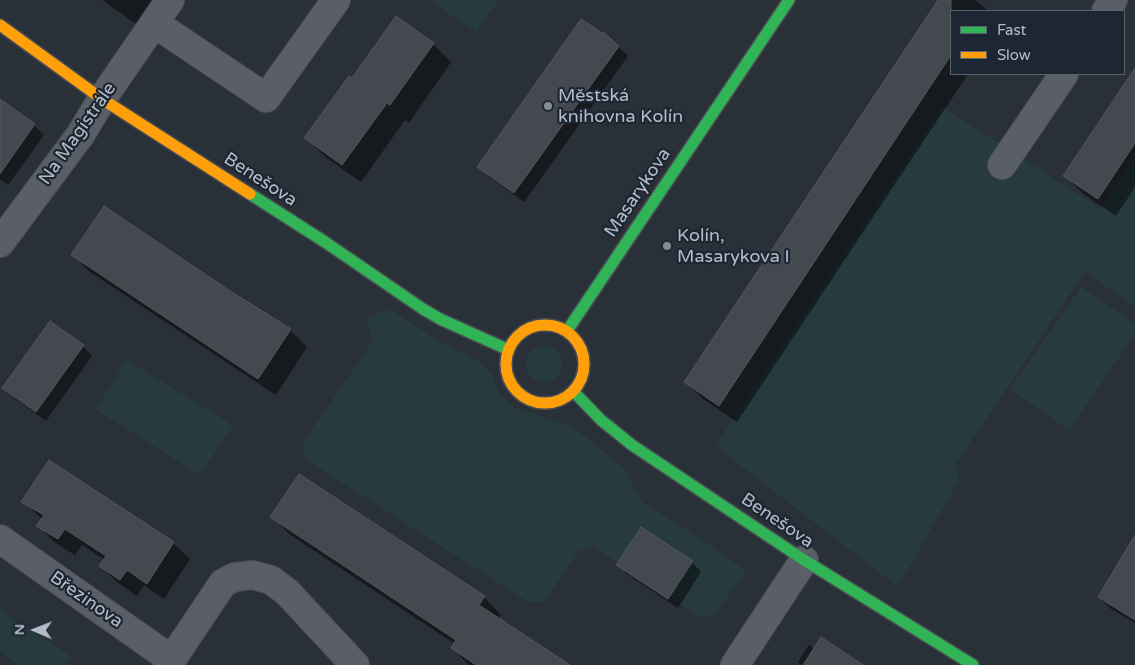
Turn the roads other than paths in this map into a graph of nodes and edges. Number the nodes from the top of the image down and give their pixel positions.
1 (170, 0) edge
2 (336, 0) edge
3 (788, 0) edge
4 (154, 23) junction
5 (0, 25) edge
6 (1063, 75) edge
7 (102, 99) junction
8 (1002, 165) dead end
9 (0, 243) edge
10 (567, 332) junction
11 (509, 350) junction
12 (573, 391) junction
13 (0, 540) edge
14 (804, 560) junction
15 (170, 662) edge
16 (355, 665) edge
17 (735, 665) edge
18 (973, 665) edge

1 - 4 street, Na Magistrále
2 - 4 street
3 - 10 street, Masarykova
4 - 7 street, Na Magistrále
5 - 7 street, Benešova
6 - 8 street
7 - 9 street, Na Magistrále
7 - 11 street, Benešova
10 - 11 street
10 - 12 street
11 - 12 street
12 - 14 street, Benešova
13 - 15 street, Březinova
14 - 17 street
14 - 18 street, Benešova
15 - 16 street

